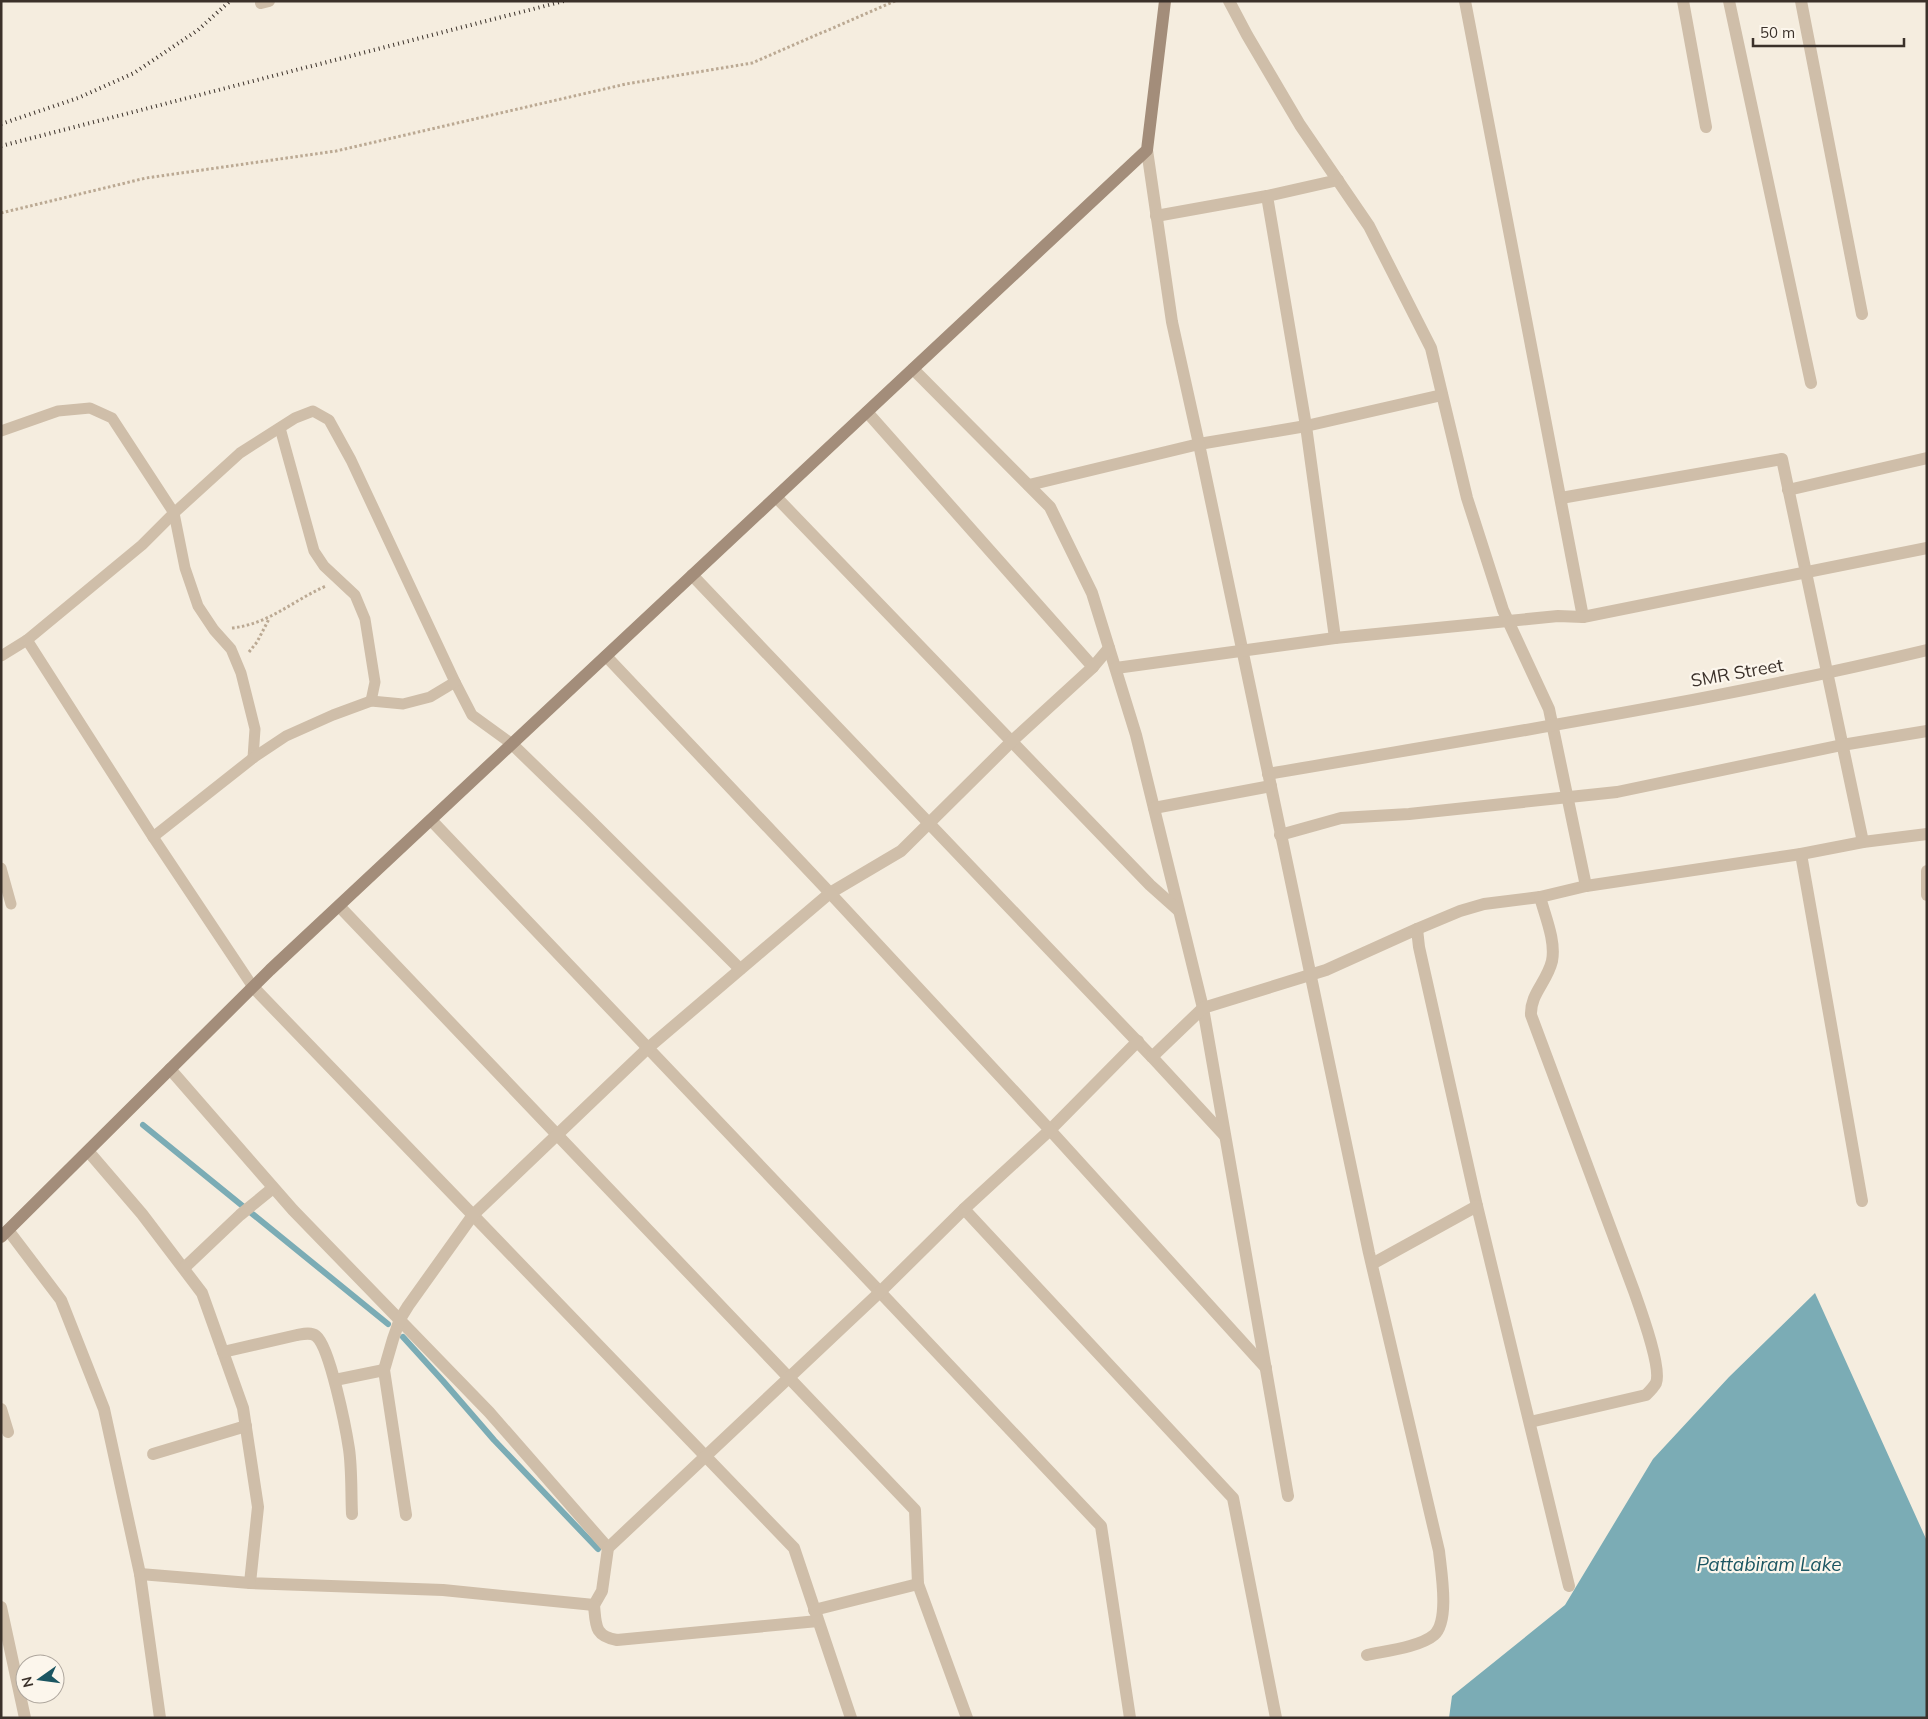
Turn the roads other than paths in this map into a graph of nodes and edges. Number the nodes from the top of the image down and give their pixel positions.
1 (1165, 1) edge
2 (1229, 1) edge
3 (1465, 1) edge
4 (1683, 1) edge
5 (1729, 1) edge
6 (1801, 1) edge
7 (1706, 127) dead end
8 (1147, 150) junction
9 (1338, 180) junction
10 (1267, 196) junction
11 (1156, 216) junction
12 (1862, 314) dead end
13 (913, 369) junction
14 (1810, 383) dead end
15 (1442, 395) junction
16 (867, 412) junction
17 (1306, 426) junction
18 (280, 428) junction
19 (1, 430) edge
20 (1199, 444) junction
21 (1927, 458) edge
22 (1029, 485) junction
23 (1788, 490) junction
24 (776, 497) junction
25 (1560, 498) junction
26 (174, 513) junction
27 (1927, 548) edge
28 (1806, 573) junction
29 (692, 575) junction
30 (1583, 617) junction
31 (1508, 622) junction
32 (1335, 638) junction
33 (27, 640) junction
34 (1109, 648) junction
35 (1242, 650) junction
36 (1927, 650) edge
37 (1, 656) edge
38 (606, 656) junction
39 (1093, 667) junction
40 (1116, 668) junction
41 (1827, 674) junction
42 (455, 682) junction
43 (371, 701) junction
44 (1553, 724) junction
45 (1927, 731) edge
46 (1012, 741) junction
47 (512, 744) junction
48 (1842, 745) junction
49 (253, 758) junction
50 (1270, 780) junction
51 (1567, 797) junction
52 (1154, 808) junction
53 (430, 820) junction
54 (929, 824) junction
55 (1927, 834) edge
56 (1280, 836) junction
57 (153, 837) junction
58 (1863, 842) junction
59 (1801, 854) junction
60 (1, 868) edge
61 (1927, 870) edge
62 (1586, 886) junction
63 (830, 893) junction
64 (1927, 895) edge
65 (1540, 897) junction
66 (11, 904) dead end
67 (339, 906) junction
68 (1178, 910) junction
69 (1416, 929) junction
70 (740, 969) junction
71 (1310, 975) junction
72 (253, 987) junction
73 (1203, 1008) junction
74 (1138, 1041) junction
75 (648, 1048) junction
76 (1152, 1057) junction
77 (170, 1069) junction
78 (1050, 1130) junction
79 (557, 1135) junction
80 (1226, 1137) junction
81 (88, 1152) junction
82 (272, 1188) junction
83 (1862, 1201) dead end
84 (1477, 1206) junction
85 (964, 1209) junction
86 (473, 1215) junction
87 (5, 1234) edge
88 (1372, 1264) junction
89 (184, 1268) junction
90 (880, 1292) junction
91 (400, 1319) junction
92 (223, 1352) junction
93 (1266, 1368) junction
94 (384, 1370) junction
95 (788, 1379) junction
96 (334, 1380) junction
97 (1, 1409) edge
98 (1530, 1422) junction
99 (246, 1426) junction
100 (8, 1432) dead end
101 (153, 1454) dead end
102 (706, 1456) junction
103 (1288, 1496) dead end
104 (352, 1514) dead end
105 (406, 1515) dead end
106 (608, 1548) junction
107 (140, 1574) junction
108 (250, 1583) junction
109 (918, 1584) junction
110 (1569, 1586) dead end
111 (594, 1605) junction
112 (1, 1607) edge
113 (816, 1616) junction
114 (1366, 1655) dead end
115 (25, 1718) edge
116 (160, 1718) edge
117 (851, 1718) edge
118 (967, 1718) edge
119 (1130, 1718) edge
120 (1276, 1718) edge

1 - 8 main road
2 - 9 street
3 - 25 street
4 - 7 street
5 - 14 street
6 - 12 street
8 - 11 street
8 - 13 main road
9 - 10 street
9 - 15 street
10 - 11 street
10 - 17 street
11 - 20 street
13 - 16 main road
13 - 22 street
15 - 17 street
15 - 31 street
16 - 24 main road
16 - 39 street
17 - 20 street
17 - 32 street
18 - 26 lane
18 - 42 lane
18 - 43 lane
19 - 26 lane
20 - 22 street
20 - 35 street
21 - 23 street
22 - 34 street
23 - 25 street
23 - 28 street
24 - 29 main road
24 - 46 street
25 - 30 street
26 - 33 lane
26 - 49 lane
27 - 28 street
28 - 30 street
28 - 41 street
29 - 38 main road
29 - 54 street
30 - 31 street
31 - 32 street
31 - 44 street
32 - 35 street
33 - 37 lane
33 - 57 lane
34 - 39 street
34 - 40 street
35 - 40 street
35 - 50 street
36 - 41 street, SMR Street
38 - 47 main road
38 - 63 street
39 - 46 street
40 - 52 street
41 - 44 street, SMR Street
41 - 48 street
42 - 43 lane
42 - 47 lane
43 - 49 lane
44 - 50 street, SMR Street
44 - 51 street
45 - 48 street
46 - 54 street
46 - 68 street
47 - 53 main road
47 - 70 street
48 - 51 street
48 - 58 street
49 - 57 lane
50 - 52 street, SMR Street
50 - 56 street
51 - 56 street
51 - 62 street
52 - 68 street
53 - 67 main road
53 - 75 street
54 - 63 street
54 - 74 street
55 - 58 street
56 - 71 street
57 - 72 lane
58 - 59 street
59 - 62 street
59 - 83 street
60 - 66 lane
61 - 64 street
62 - 65 street
63 - 70 street
63 - 78 street
65 - 69 street
65 - 98 street
67 - 72 main road
67 - 79 street
68 - 73 street
69 - 71 street
69 - 84 street
70 - 75 street
71 - 73 street
71 - 88 street
72 - 77 main road
72 - 86 street
73 - 76 street
73 - 80 street
74 - 76 street
74 - 78 street
75 - 79 street
75 - 90 street
76 - 80 street
77 - 81 main road
77 - 82 street
78 - 85 street
78 - 93 street
79 - 86 street
79 - 95 street
80 - 93 street
81 - 87 main road
81 - 89 street
82 - 89 street
82 - 91 street
84 - 88 street
84 - 98 street
85 - 90 street
85 - 120 street
86 - 91 street
86 - 102 street
87 - 107 street
88 - 114 street
89 - 92 street
90 - 95 street
90 - 119 street
91 - 94 street
91 - 106 street
92 - 96 street
92 - 99 street
93 - 103 street
94 - 96 street
94 - 105 street
95 - 102 street
95 - 109 street
96 - 104 street
97 - 100 street
98 - 110 street
99 - 101 street
99 - 108 street
102 - 106 street
102 - 113 street
106 - 111 street
107 - 108 street
107 - 116 street
108 - 111 street
109 - 113 street
109 - 118 street
111 - 113 street
112 - 115 street
113 - 117 street

